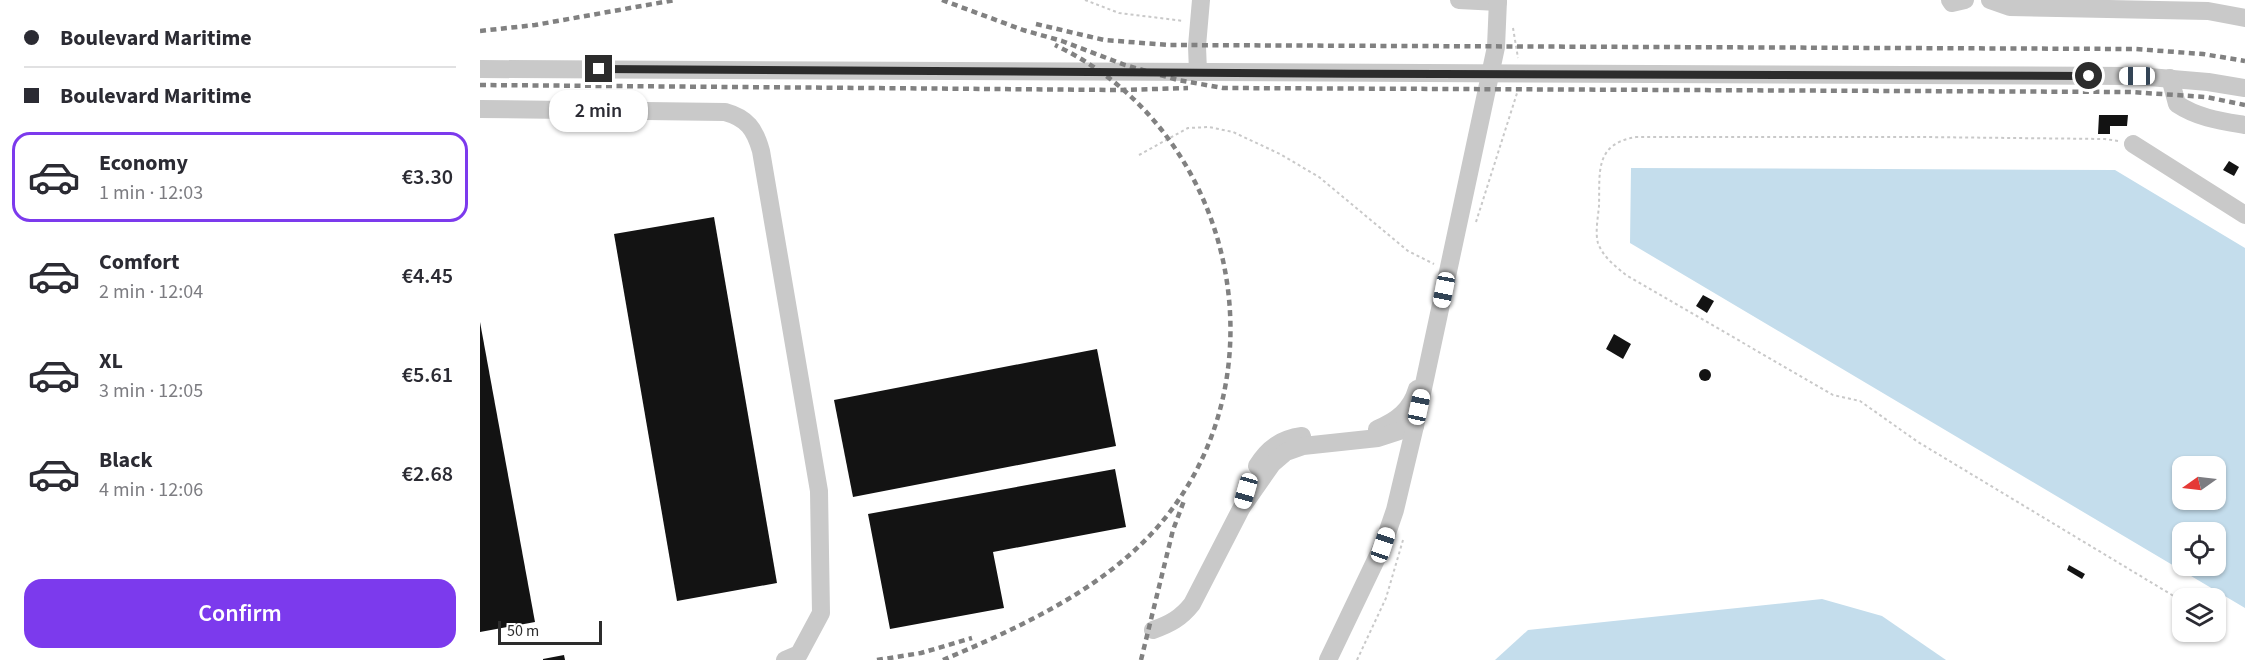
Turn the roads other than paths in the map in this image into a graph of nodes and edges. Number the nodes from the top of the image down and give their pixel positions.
1 (1201, 0) edge
2 (1459, 0) edge
3 (1950, 0) edge
4 (1965, 0) edge
5 (1990, 0) edge
6 (1498, 1) edge
7 (2245, 18) edge
8 (480, 69) edge
9 (1198, 72) junction
10 (1490, 75) junction
11 (2170, 78) junction
12 (2245, 88) edge
13 (480, 109) edge
14 (2245, 125) edge
15 (2133, 144) road end
16 (2245, 215) edge
17 (1432, 351) junction
18 (1415, 426) junction
19 (1242, 507) junction
20 (1152, 630) dead end
21 (785, 660) edge
22 (1328, 660) edge

1 - 9 street
2 - 6 street
3 - 4 street
5 - 7 street
6 - 10 street
8 - 9 street
9 - 10 street
10 - 11 street
10 - 17 street
11 - 12 street
11 - 14 street
13 - 21 street
15 - 16 street
17 - 18 street
17 - 19 street
18 - 19 street
18 - 22 street
19 - 20 street

